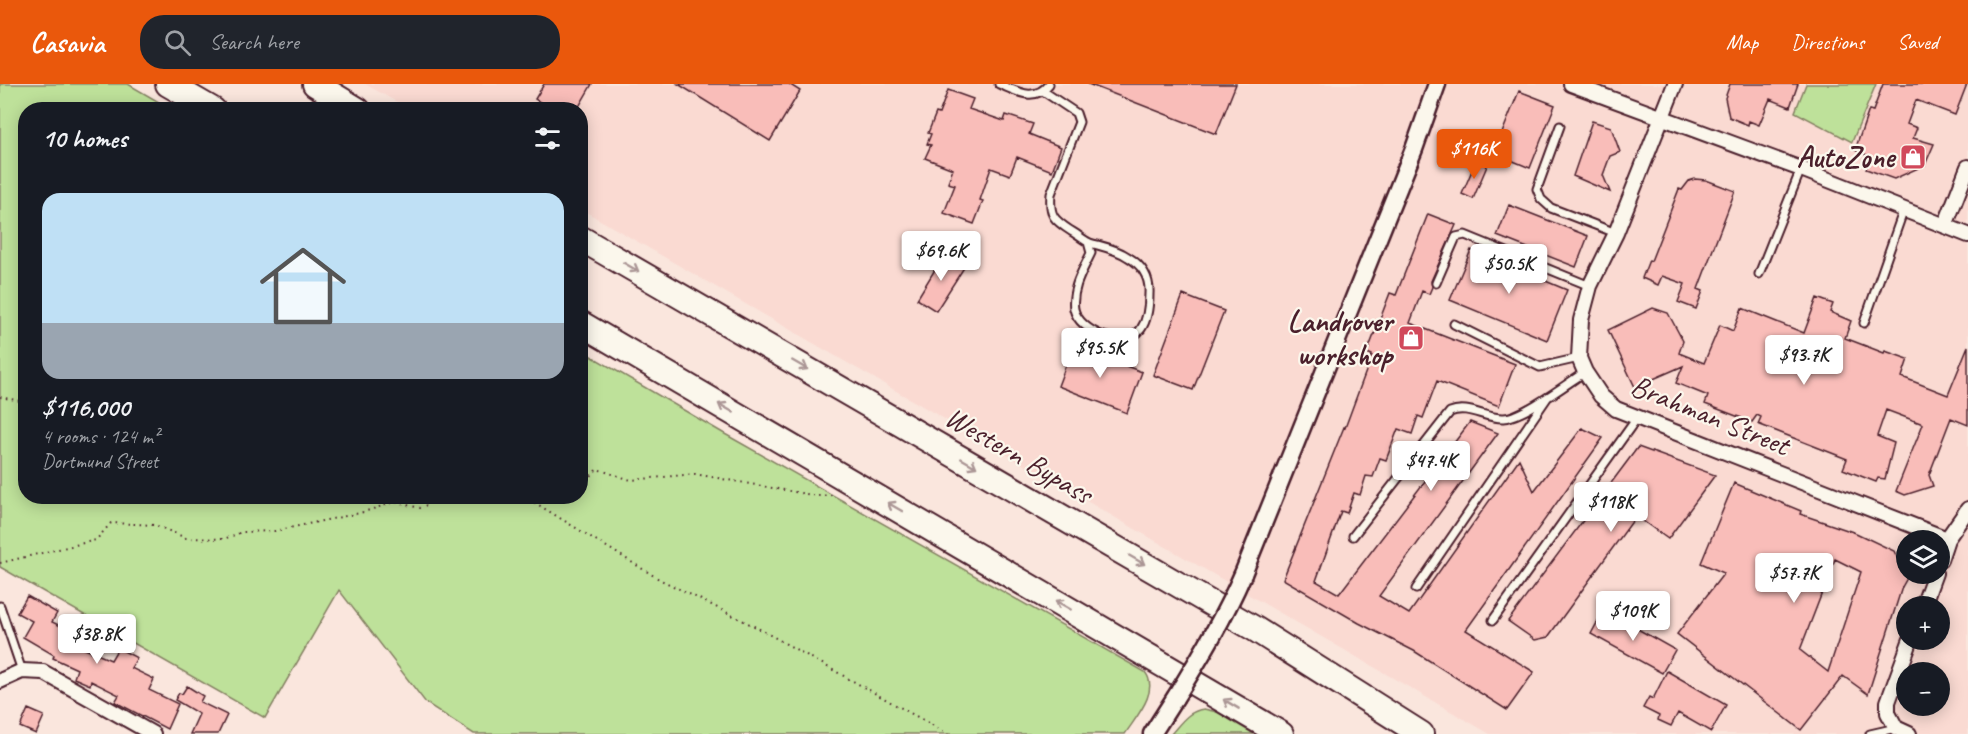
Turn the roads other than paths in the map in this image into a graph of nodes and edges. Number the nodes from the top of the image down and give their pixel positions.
1 (168, 84) edge
2 (315, 84) edge
3 (999, 84) edge
4 (1049, 84) edge
5 (1437, 84) edge
6 (1571, 84) edge
7 (1676, 84) edge
8 (1591, 88) edge
9 (1043, 91) junction
10 (199, 102) edge
11 (345, 102) edge
12 (1662, 117) junction
13 (1560, 126) dead end
14 (1968, 167) edge
15 (1801, 169) junction
16 (1904, 209) junction
17 (1945, 226) junction
18 (1616, 232) junction
19 (1968, 234) edge
20 (1088, 242) junction
21 (588, 243) edge
22 (1759, 274) dead end
23 (1436, 283) dead end
24 (1590, 286) junction
25 (1864, 323) dead end
26 (1454, 324) dead end
27 (588, 328) edge
28 (1580, 358) junction
29 (1585, 372) junction
30 (1548, 396) junction
31 (1637, 417) junction
32 (1968, 509) edge
33 (1924, 530) edge
34 (1950, 535) edge
35 (1353, 536) dead end
36 (1416, 589) dead end
37 (0, 606) edge
38 (1493, 620) dead end
39 (1907, 650) edge
40 (22, 671) junction
41 (0, 681) edge
42 (1896, 728) junction
43 (153, 734) edge
44 (1152, 734) edge
45 (1281, 734) edge
46 (1421, 734) edge
47 (1870, 734) edge
48 (1909, 734) edge

1 - 10 highway
2 - 11 highway
3 - 9 lane
4 - 9 lane
5 - 44 street, bridge
6 - 8 street
7 - 12 street, Brahman Street
8 - 12 street
9 - 20 lane
12 - 15 street
12 - 18 street, Brahman Street
13 - 18 lane
14 - 17 street
15 - 16 street
15 - 22 lane
16 - 17 street
16 - 25 lane
17 - 19 street
18 - 24 street, Brahman Street
20 - 20 lane
21 -> 46 highway, Western Bypass
23 - 24 lane
24 - 28 street, Brahman Street
26 - 28 lane
45 -> 27 highway
28 - 29 street, Brahman Street
29 - 30 lane
29 - 31 street, Brahman Street
30 - 35 lane
30 - 36 lane
31 - 33 street, Brahman Street
31 - 38 lane
32 - 34 street
37 - 40 lane
39 - 42 street
40 - 41 street
40 - 43 street
42 - 47 lane
42 - 48 street

